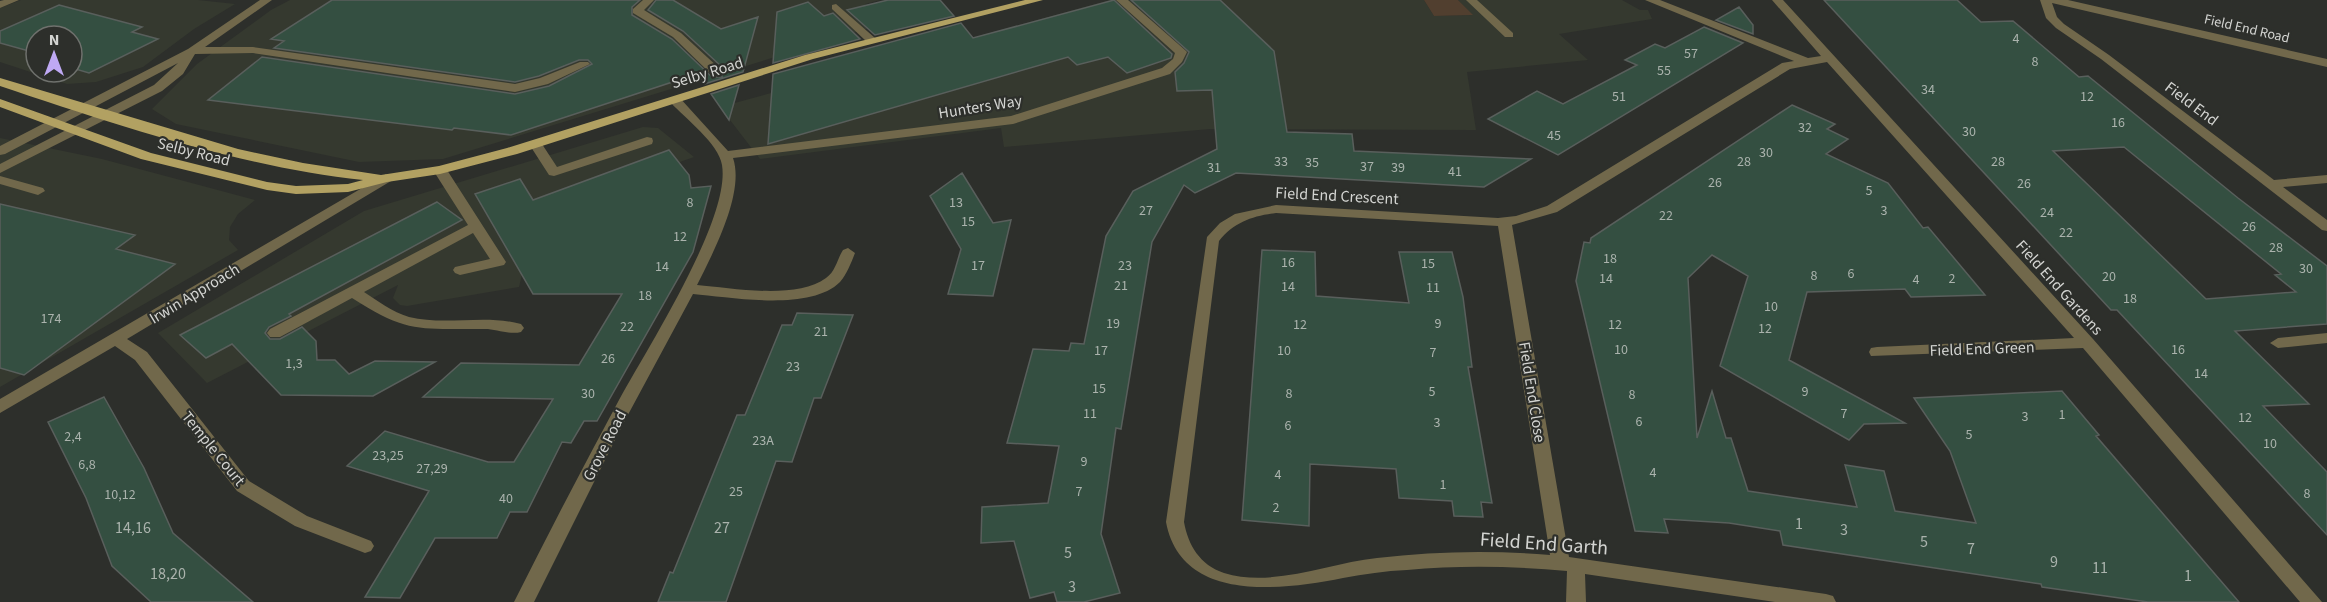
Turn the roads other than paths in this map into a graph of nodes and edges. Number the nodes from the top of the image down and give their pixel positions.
1 (14, 0) edge
2 (267, 0) edge
3 (649, 0) edge
4 (1038, 0) edge
5 (1121, 0) edge
6 (1471, 0) edge
7 (1650, 0) edge
8 (1777, 0) edge
9 (2046, 0) edge
10 (2054, 0) edge
11 (0, 5) edge
12 (836, 7) dead end
13 (1509, 35) dead end
14 (871, 40) junction
15 (192, 51) junction
16 (1830, 58) junction
17 (1804, 61) junction
18 (584, 63) dead end
19 (2327, 63) edge
20 (716, 72) dead end
21 (0, 82) edge
22 (675, 100) junction
23 (0, 103) edge
24 (80, 109) junction
25 (106, 116) junction
26 (51, 123) junction
27 (76, 131) junction
28 (647, 141) dead end
29 (535, 144) junction
30 (0, 151) edge
31 (726, 155) junction
32 (0, 169) edge
33 (441, 170) junction
34 (387, 178) junction
35 (2327, 179) edge
36 (0, 180) edge
37 (2272, 184) junction
38 (38, 192) dead end
39 (1504, 221) junction
40 (476, 226) junction
41 (2327, 227) edge
42 (848, 253) dead end
43 (460, 270) dead end
44 (687, 290) junction
45 (353, 292) junction
46 (516, 328) dead end
47 (275, 333) dead end
48 (117, 339) junction
49 (2327, 339) edge
50 (2278, 343) dead end
51 (2087, 344) junction
52 (1877, 352) dead end
53 (0, 407) edge
54 (365, 546) dead end
55 (1569, 564) junction
56 (1259, 584) joint
57 (524, 602) edge
58 (1576, 602) edge
59 (1826, 602) edge
60 (2312, 602) edge

1 - 11 street
2 - 15 street
3 - 20 street
4 - 14 main road, Selby Road
5 - 31 street, Hunters Way
6 - 13 street
7 - 17 street
8 - 16 street, Field End Gardens
9 - 37 street, Field End
10 - 19 street, Field End Road
12 - 14 street
14 - 22 main road, Selby Road
15 - 18 street
15 - 24 street
15 - 25 street
16 - 17 street, Field End Crescent
16 - 51 street, Field End Gardens
17 - 39 street, Field End Crescent
21 - 24 main road, Selby Road
22 - 29 main road, Selby Road
22 - 31 street
23 - 26 main road, Selby Road
24 - 25 main road, Selby Road
24 - 26 street
25 - 27 street
25 - 34 main road, Selby Road
26 - 27 main road, Selby Road
26 - 30 street
27 - 32 street
27 - 34 main road, Selby Road
28 - 29 street
29 - 33 main road, Selby Road
31 - 44 street, Grove Road
33 - 34 main road, Selby Road
33 - 40 street
34 - 48 street, Irwin Approach
35 - 37 street
36 - 38 street
37 - 41 street, Field End
39 - 55 street, Field End Close
39 - 56 street, Field End Crescent
40 - 43 street
40 - 45 street
42 - 44 street
44 - 57 street, Grove Road
45 - 46 street
45 - 47 street
48 - 53 street, Irwin Approach
48 - 54 street, Temple Court
49 - 50 street
51 - 52 street, Field End Green
51 - 60 street, Field End Gardens
55 - 56 street, Field End Garth
55 - 58 street, Field End Close
55 - 59 street, Field End Garth

